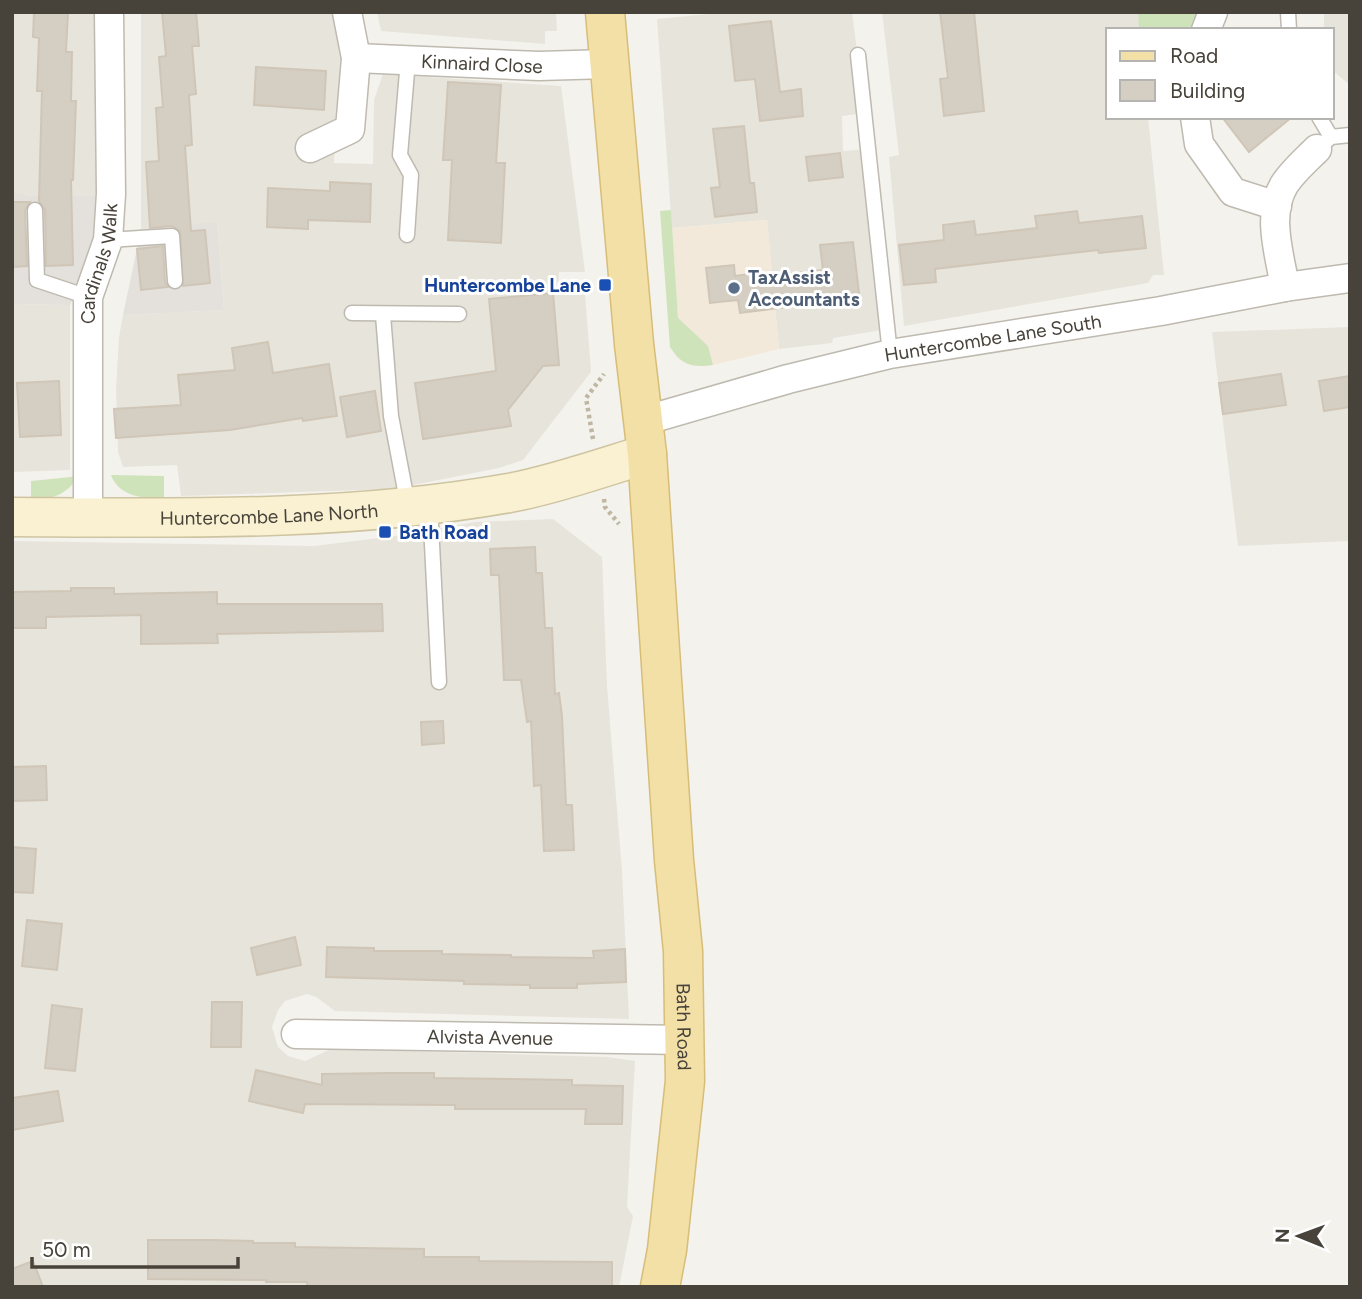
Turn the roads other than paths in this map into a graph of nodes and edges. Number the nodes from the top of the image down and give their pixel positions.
1 (109, 12) edge
2 (347, 12) edge
3 (605, 12) edge
4 (858, 55) dead end
5 (356, 58) junction
6 (408, 60) junction
7 (608, 64) junction
8 (1195, 119) edge
9 (1319, 119) edge
10 (1350, 135) edge
11 (1324, 143) junction
12 (310, 148) dead end
13 (1277, 206) junction
14 (35, 210) dead end
15 (407, 235) dead end
16 (108, 240) junction
17 (1350, 278) edge
18 (175, 281) dead end
19 (1285, 287) junction
20 (88, 297) junction
21 (352, 313) dead end
22 (383, 314) junction
23 (459, 314) dead end
24 (890, 354) junction
25 (645, 438) junction
26 (419, 506) junction
27 (12, 517) edge
28 (88, 518) junction
29 (439, 682) dead end
30 (296, 1034) dead end
31 (684, 1040) junction
32 (660, 1287) edge

1 - 16 street, Cardinals Walk
2 - 5 street
3 - 7 main road, Bath Road
4 - 24 lane
5 - 6 street, Kinnaird Close
5 - 12 street
6 - 7 street, Kinnaird Close
6 - 15 lane
7 - 25 main road, Bath Road
8 - 13 street
9 - 11 lane
10 - 11 lane
11 - 13 street
13 - 19 street
14 - 20 lane
16 - 18 lane
16 - 20 street, Cardinals Walk
17 - 19 street, Huntercombe Lane South
19 - 24 street, Huntercombe Lane South
20 - 28 street, Cardinals Walk
21 - 22 lane
22 - 23 lane
22 - 26 lane
24 - 25 street, Huntercombe Lane South
25 - 26 street, Huntercombe Lane North
25 - 31 main road, Bath Road
26 - 28 street, Huntercombe Lane North
26 - 29 lane
27 - 28 street, Huntercombe Lane North
30 - 31 street, Alvista Avenue
31 - 32 main road, Bath Road

